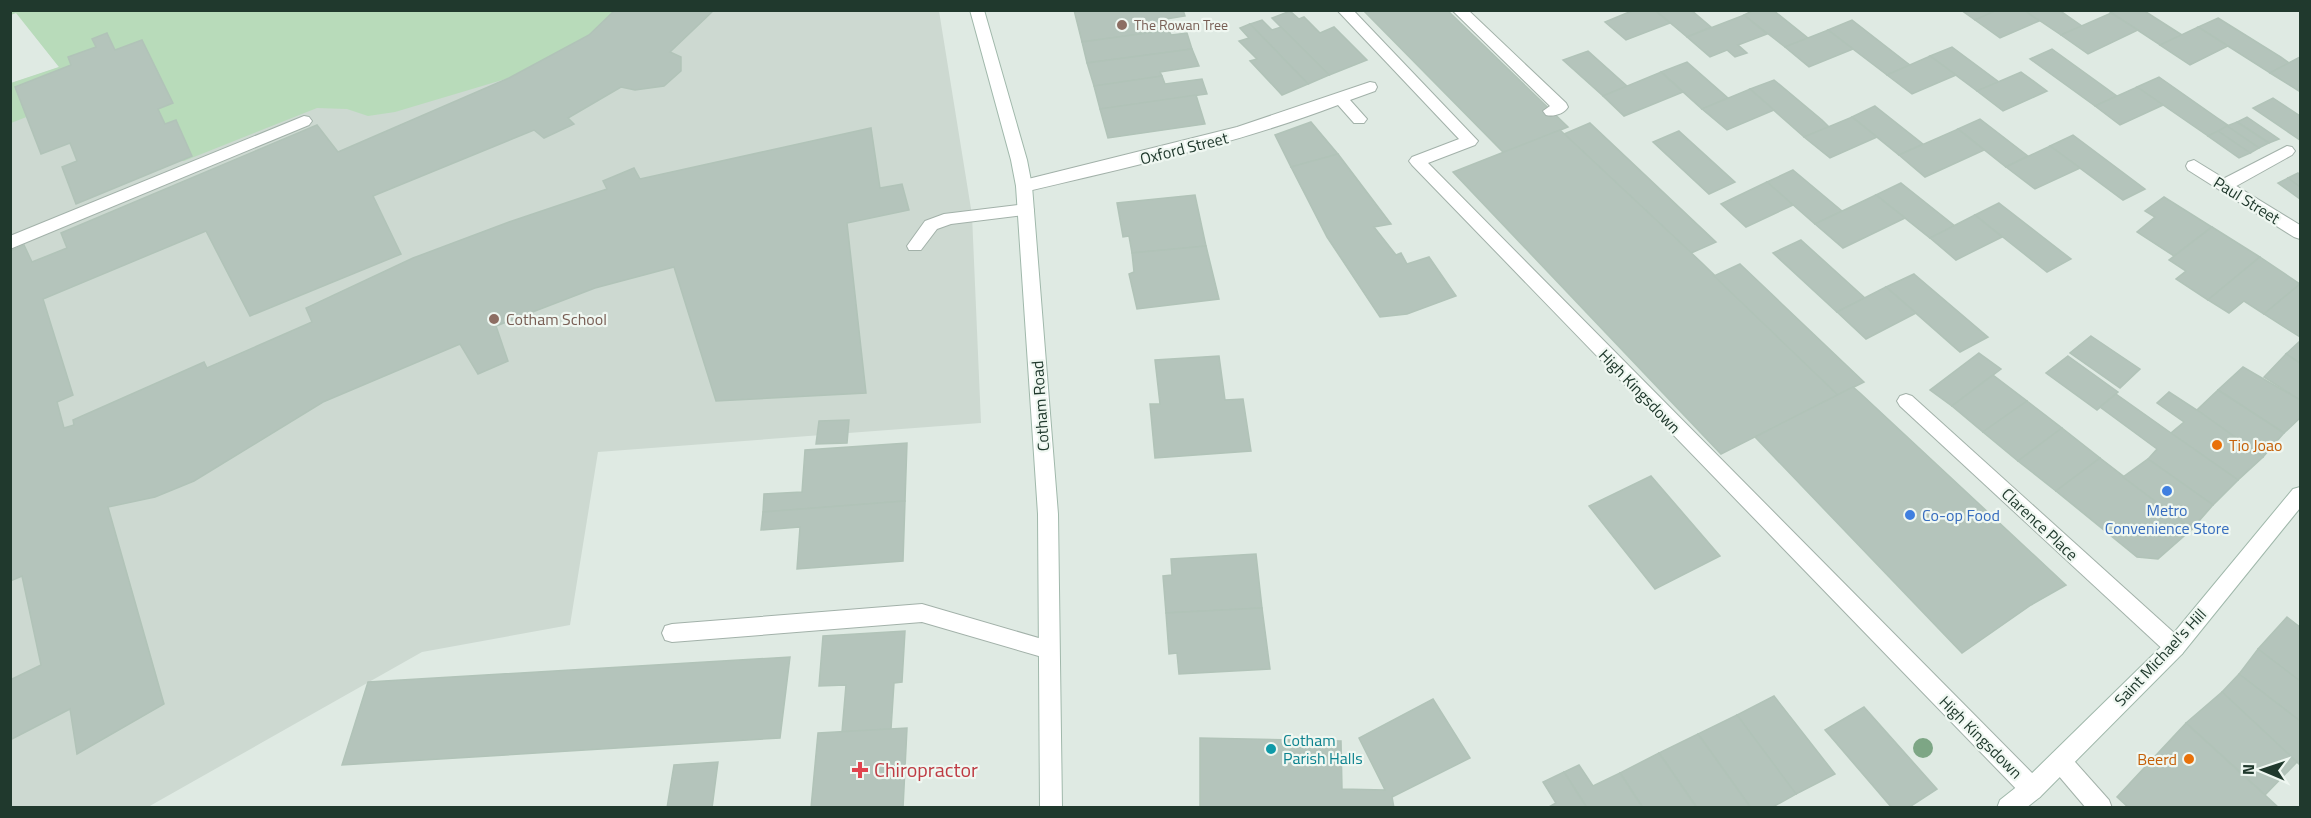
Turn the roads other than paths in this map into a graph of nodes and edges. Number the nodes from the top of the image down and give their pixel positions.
1 (977, 10) edge
2 (1344, 10) edge
3 (1459, 10) edge
4 (1370, 87) dead end
5 (1341, 99) junction
6 (1551, 111) dead end
7 (1359, 119) dead end
8 (304, 122) dead end
9 (2287, 151) dead end
10 (2194, 166) dead end
11 (2225, 185) junction
12 (1024, 186) junction
13 (1026, 210) junction
14 (2301, 233) edge
15 (10, 243) edge
16 (915, 246) dead end
17 (1906, 401) dead end
18 (2301, 495) edge
19 (672, 633) dead end
20 (2175, 647) junction
21 (1049, 650) junction
22 (2060, 761) junction
23 (2032, 789) junction
24 (1051, 807) edge
25 (2008, 807) edge
26 (2101, 807) edge

1 - 12 street, Cotham Road
2 - 23 street, High Kingsdown
3 - 6 street
4 - 5 street, Oxford Street
5 - 7 street
5 - 12 street, Oxford Street
8 - 15 street
9 - 11 street
10 - 11 street, Paul Street
11 - 14 street, Paul Street
12 - 13 street, Cotham Road
13 - 16 street
13 - 21 street, Cotham Road
17 - 20 street, Clarence Place
18 - 20 street, Saint Michael's Hill
19 - 21 street
20 - 22 street, Saint Michael's Hill
21 - 24 street, Cotham Road
22 - 23 street, Saint Michael's Hill
22 - 26 street
23 - 25 street, Saint Michael's Hill

